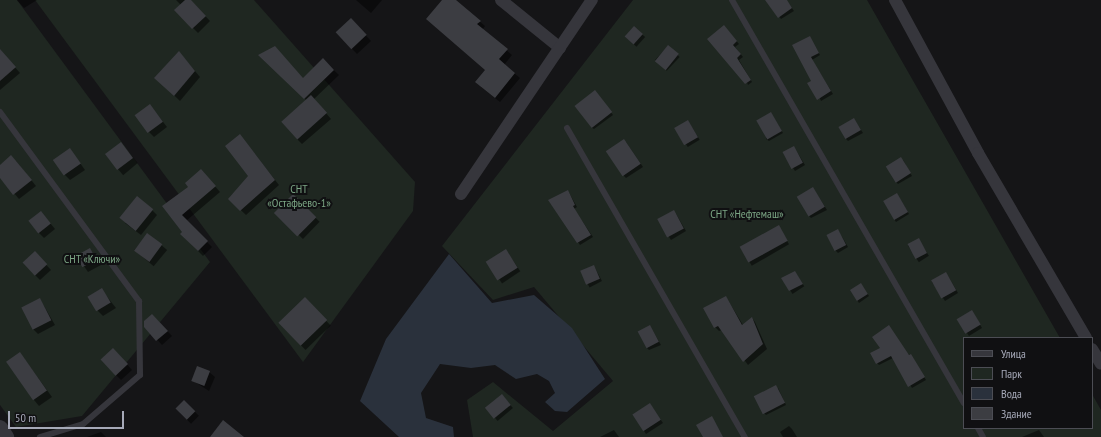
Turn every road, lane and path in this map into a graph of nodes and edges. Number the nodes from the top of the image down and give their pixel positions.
1 (501, 0) edge
2 (592, 0) edge
3 (732, 0) edge
4 (895, 0) edge
5 (560, 48) junction
6 (0, 112) edge
7 (567, 128) dead end
8 (461, 194) dead end
9 (1085, 337) edge
10 (1093, 351) edge
11 (1101, 364) edge
12 (963, 401) edge
13 (0, 428) edge
14 (6, 437) edge
15 (40, 437) edge
16 (745, 437) edge

1 - 5 street
2 - 5 street
3 - 12 lane
4 - 9 street
5 - 8 street
6 - 15 lane
7 - 16 lane
10 - 11 street
13 - 14 street

